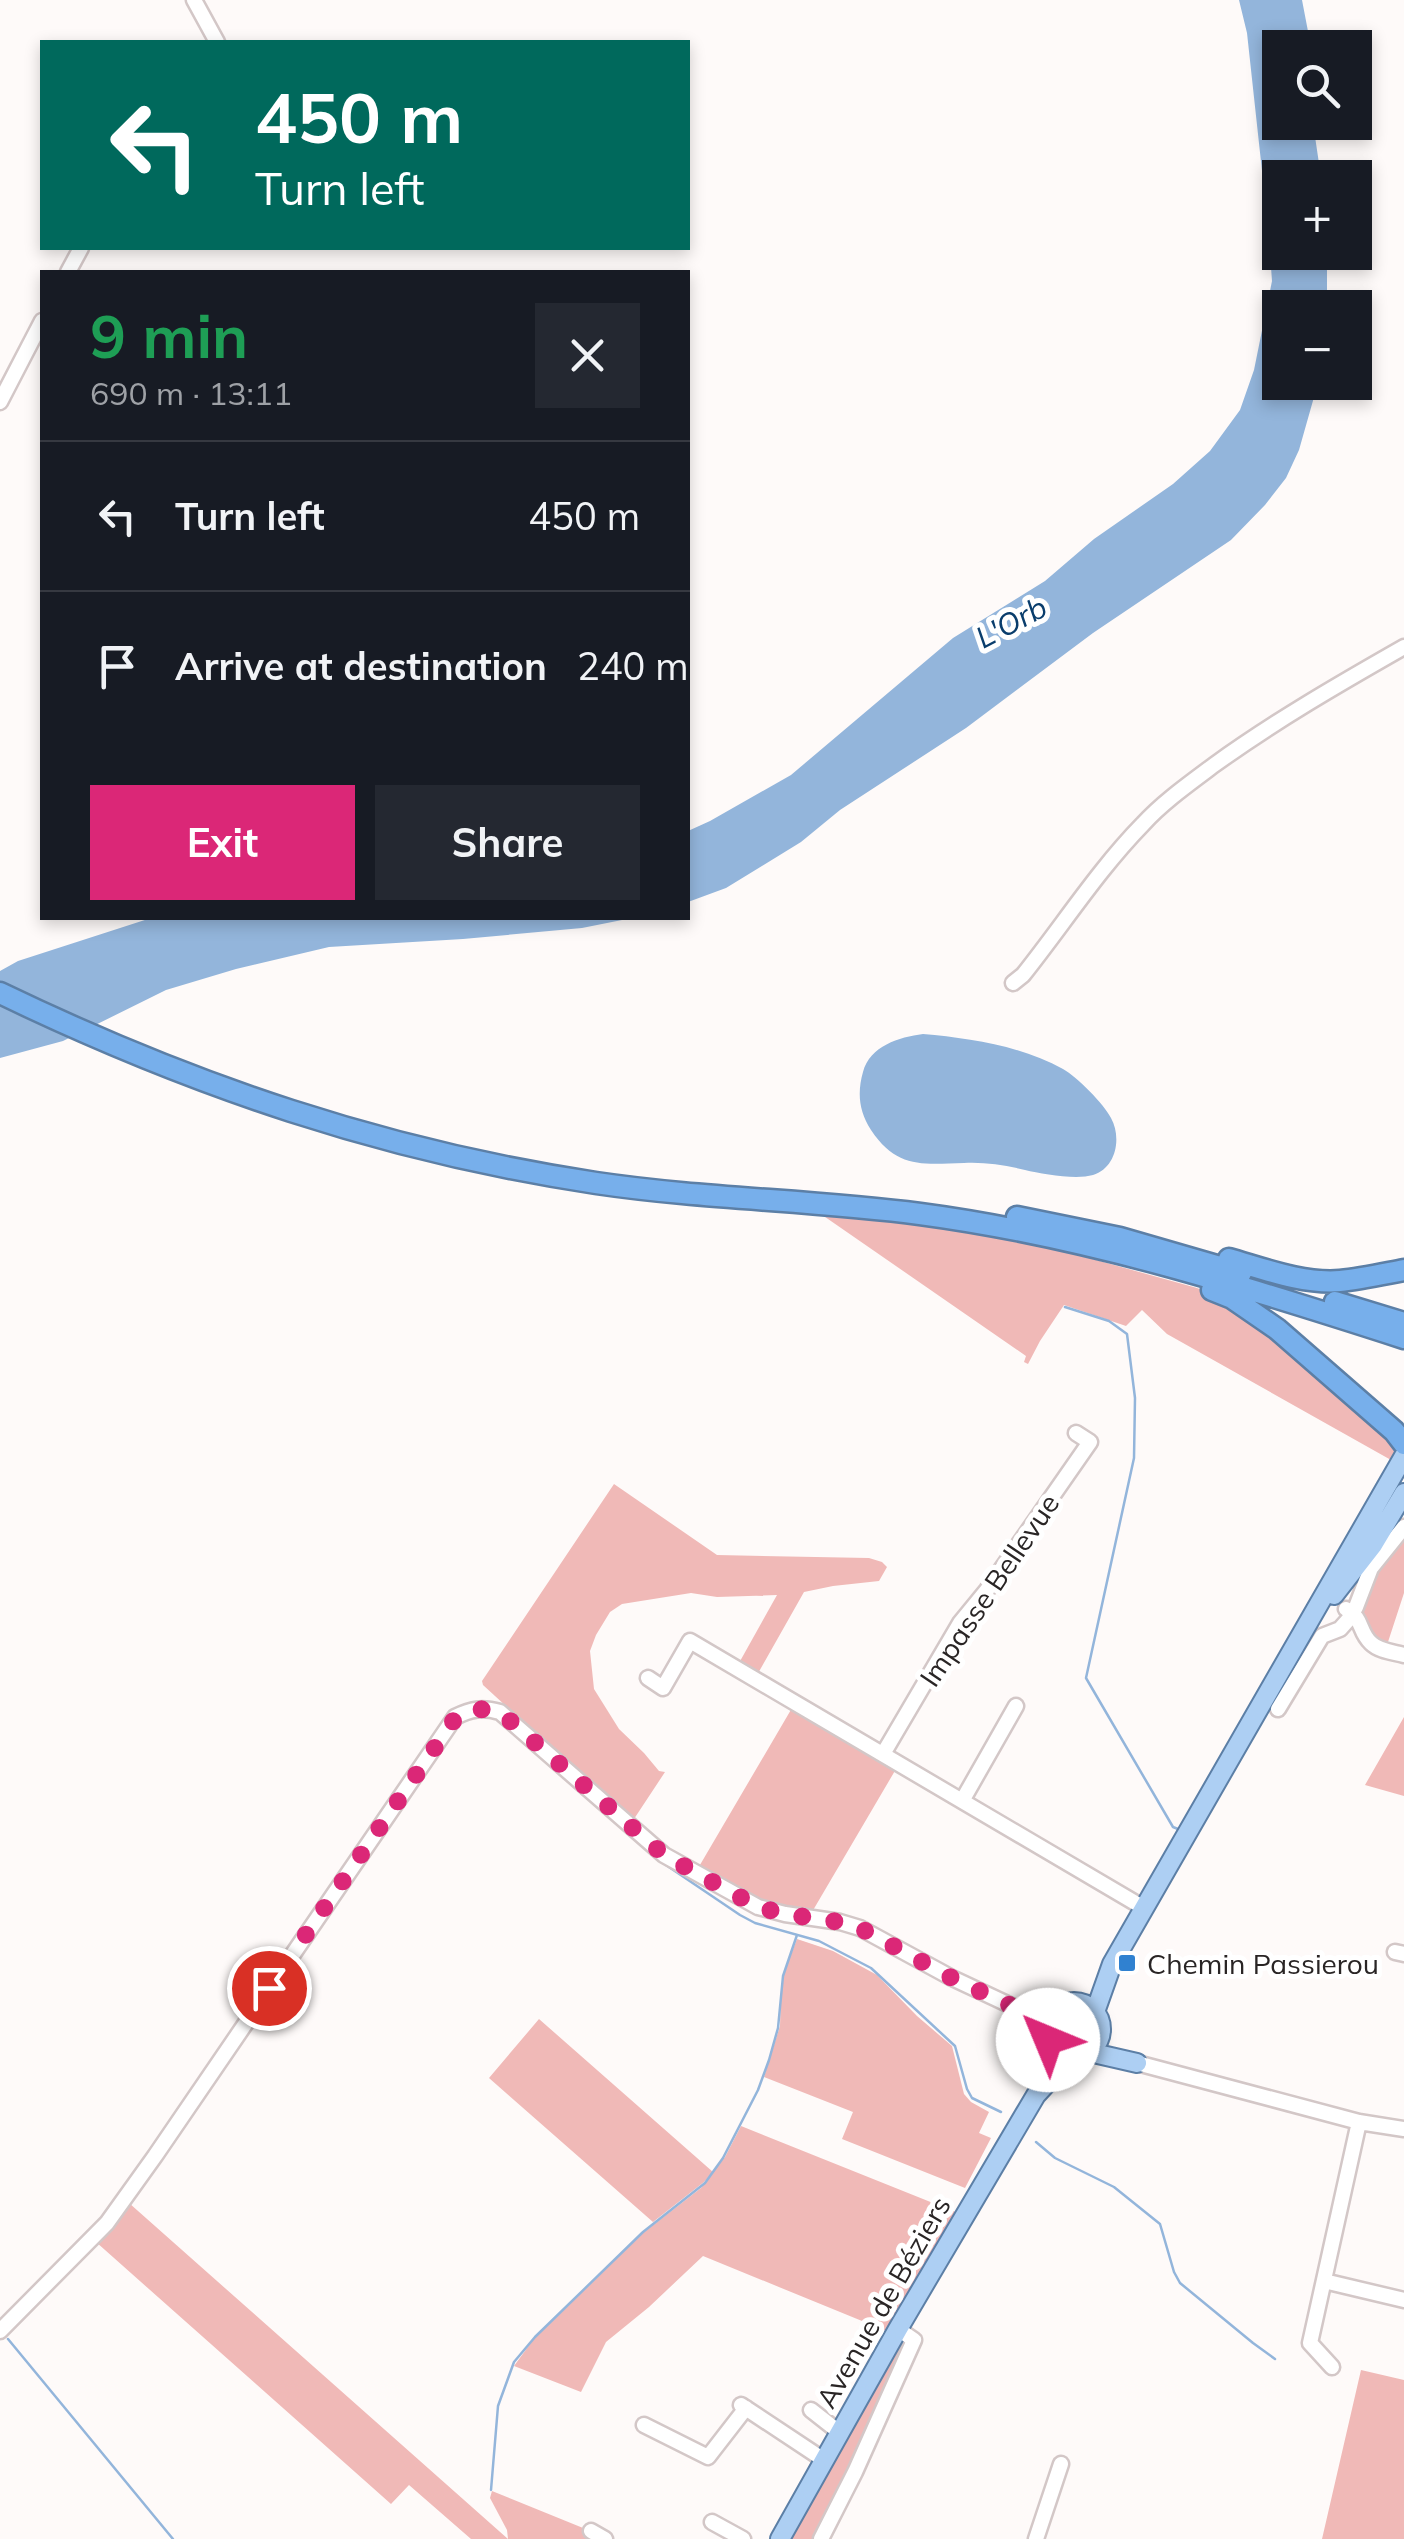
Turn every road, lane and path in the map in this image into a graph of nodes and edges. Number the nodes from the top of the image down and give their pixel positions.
1 (194, 0) edge
2 (215, 40) edge
3 (40, 325) edge
4 (0, 402) edge
5 (1404, 647) edge
6 (0, 979) edge
7 (1013, 982) dead end
8 (0, 993) edge
9 (138, 1049) junction
10 (1114, 1244) junction
11 (1404, 1270) edge
12 (1404, 1323) edge
13 (1404, 1338) edge
14 (1076, 1434) dead end
15 (1404, 1444) edge
16 (1404, 1456) edge
17 (1404, 1493) edge
18 (1404, 1527) edge
19 (1340, 1606) junction
20 (1404, 1655) edge
21 (648, 1678) dead end
22 (1016, 1706) dead end
23 (1269, 1708) junction
24 (882, 1754) junction
25 (962, 1801) junction
26 (1144, 1908) junction
27 (1112, 1964) junction
28 (1077, 2002) junction
29 (1095, 2012) junction
30 (1051, 2018) junction
31 (1101, 2034) junction
32 (1052, 2046) junction
33 (1080, 2055) junction
34 (1137, 2063) junction
35 (1036, 2095) junction
36 (1359, 2122) junction
37 (1404, 2129) edge
38 (1324, 2282) junction
39 (1404, 2300) edge
40 (898, 2329) junction
41 (0, 2331) edge
42 (1332, 2368) dead end
43 (812, 2410) dead end
44 (644, 2425) dead end
45 (840, 2432) junction
46 (824, 2460) junction
47 (1061, 2464) dead end
48 (712, 2522) dead end
49 (743, 2539) edge
50 (780, 2539) edge
51 (821, 2539) edge
52 (1036, 2539) edge

1 - 2 street
3 - 4 street
5 - 7 street
6 - 9 highway
8 - 9 highway
9 - 10 highway
10 - 11 highway
10 - 12 highway
10 - 13 highway
10 - 15 highway
14 - 24 street, Impasse Bellevue
16 - 23 main road
17 - 19 main road
18 - 19 street
19 - 20 street
19 - 23 main road
19 - 23 street
21 - 24 street
22 - 25 street
23 - 26 main road
24 - 25 street
25 - 26 street
26 - 27 main road
27 - 28 main road
27 - 29 main road
28 - 29 main road
28 - 30 main road
29 - 31 main road
30 - 32 main road
30 - 41 street
31 - 33 main road
31 - 34 main road
32 - 33 main road
32 - 35 main road, Avenue de Béziers
33 - 34 main road
33 - 35 main road, Avenue de Béziers
34 - 36 street
35 - 40 main road, Avenue de Béziers
36 - 37 street
36 - 38 street
38 - 39 street
38 - 42 street
40 - 45 main road, Avenue de Béziers
40 - 51 street
43 - 45 street
44 - 46 street
45 - 46 main road, Avenue de Béziers
46 - 50 main road, Avenue de Béziers
47 - 52 street
48 - 49 street

